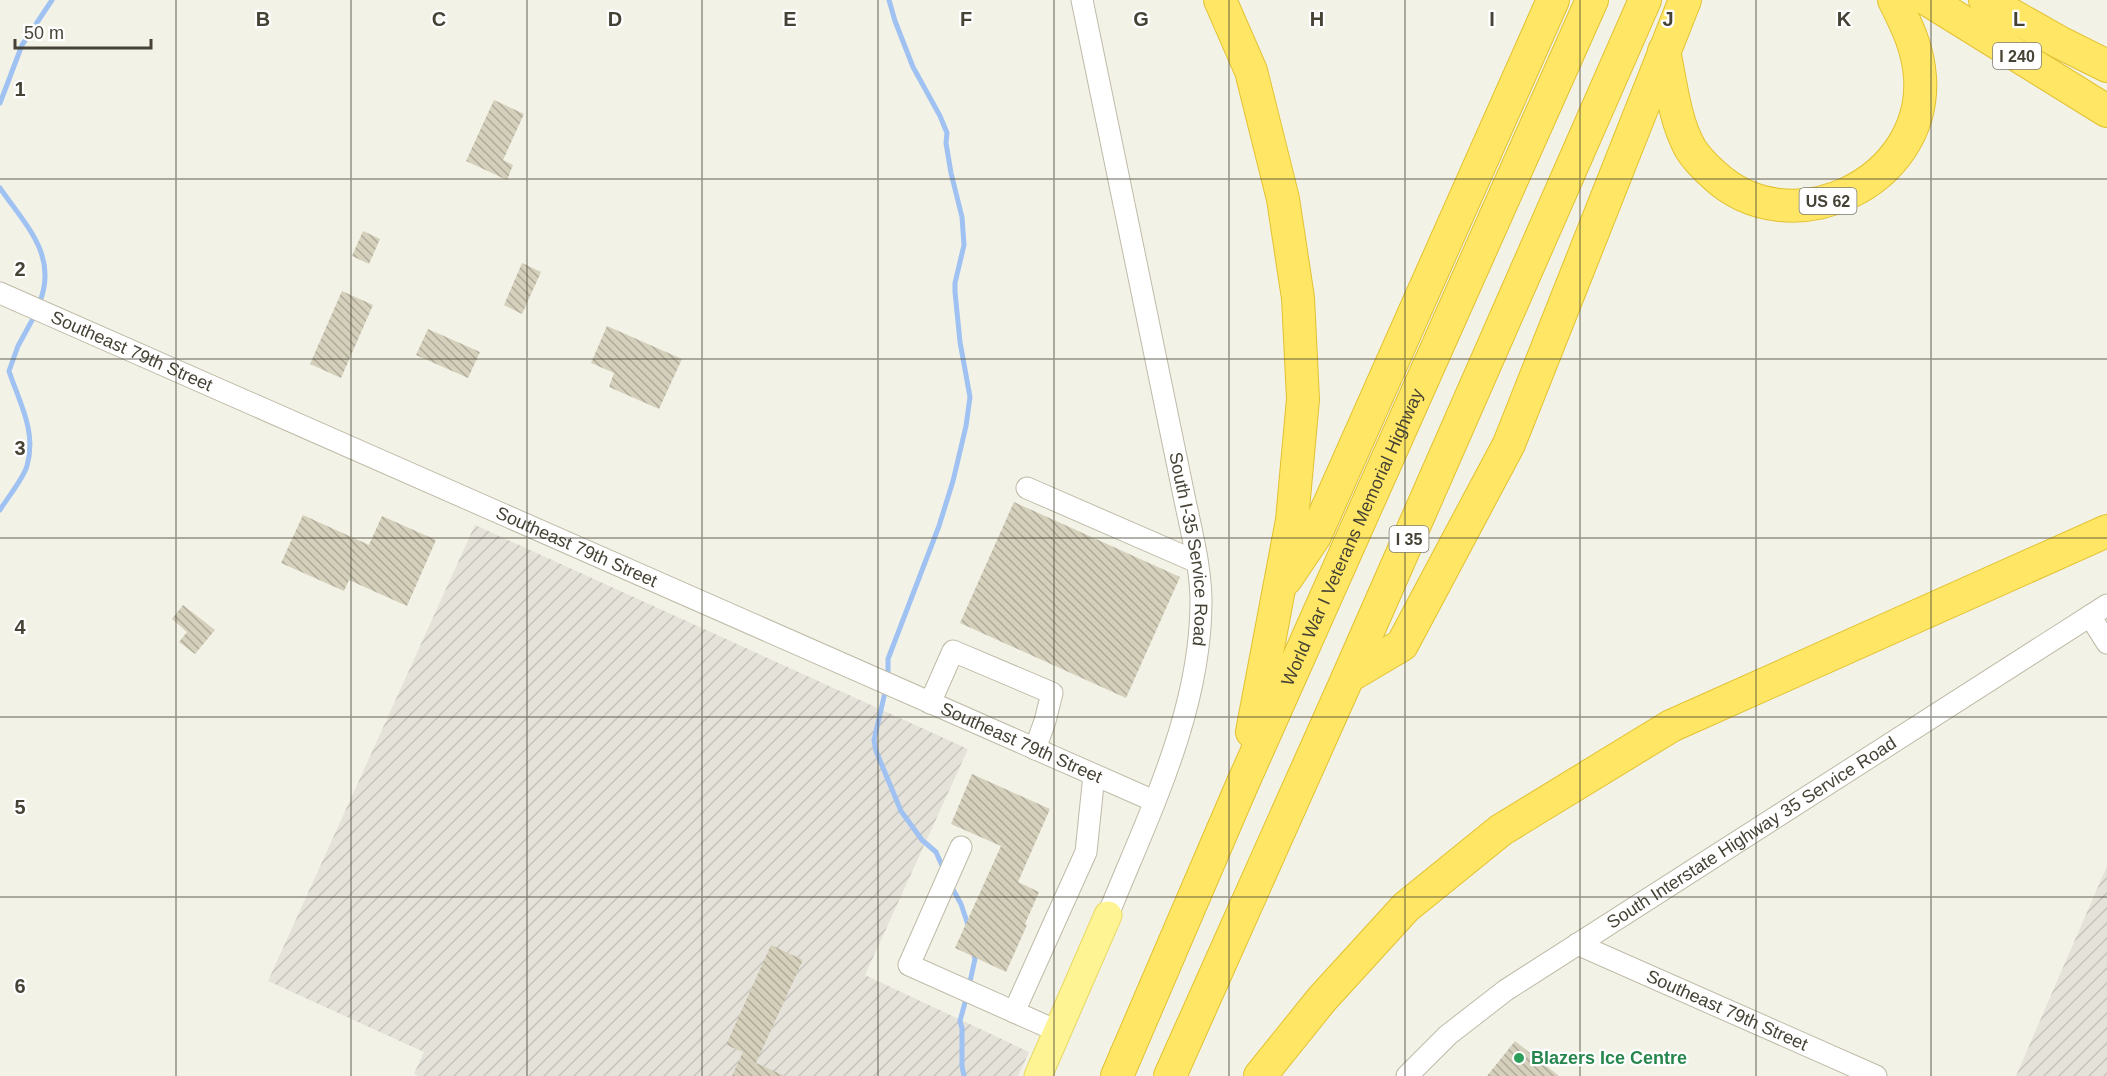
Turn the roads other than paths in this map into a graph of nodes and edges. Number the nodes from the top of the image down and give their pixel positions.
1 (1082, 0) edge
2 (1220, 0) edge
3 (1553, 0) edge
4 (1592, 0) edge
5 (1645, 0) edge
6 (1685, 0) edge
7 (1894, 0) edge
8 (1928, 0) edge
9 (1985, 0) edge
10 (1664, 51) junction
11 (2107, 66) edge
12 (2107, 111) edge
13 (0, 293) edge
14 (1027, 488) dead end
15 (2107, 531) edge
16 (1197, 562) junction
17 (1280, 587) junction
18 (2098, 611) edge
19 (2107, 643) edge
20 (1348, 677) junction
21 (930, 703) junction
22 (1035, 749) junction
23 (1094, 775) junction
24 (1242, 785) junction
25 (1154, 801) junction
26 (961, 847) dead end
27 (1108, 915) joint
28 (1577, 944) junction
29 (1014, 1012) junction
30 (1057, 1031) junction
31 (1038, 1076) edge
32 (1117, 1076) edge
33 (1170, 1076) edge
34 (1260, 1076) edge
35 (1407, 1076) edge
36 (1876, 1076) edge

1 - 16 street, South I-35 Service Road
2 - 17 highway
3 - 17 highway
4 - 24 highway, World War I Veterans Memorial Highway
5 - 20 highway, I 35
6 - 10 highway
7 - 10 highway, US 62
8 - 12 highway, I 240
9 - 11 highway, I 240
10 - 20 highway
13 - 21 street, Southeast 79th Street
14 - 16 street
15 - 34 highway
16 - 25 street, South I-35 Service Road
17 - 24 highway
18 - 19 street
18 - 28 street, South Interstate Highway 35 Service Road
20 - 33 highway, I 35
21 - 22 street, Southeast 79th Street
21 - 22 street
22 - 23 street, Southeast 79th Street
23 - 25 street, Southeast 79th Street
23 - 29 street
24 - 32 highway, World War I Veterans Memorial Highway
25 - 27 street, South I-35 Service Road
26 - 29 street
27 - 30 main road, South I-35 Service Road
28 - 35 street, South Interstate Highway 35 Service Road
28 - 36 street, Southeast 79th Street
29 - 30 street
30 - 31 main road, South I-35 Service Road

